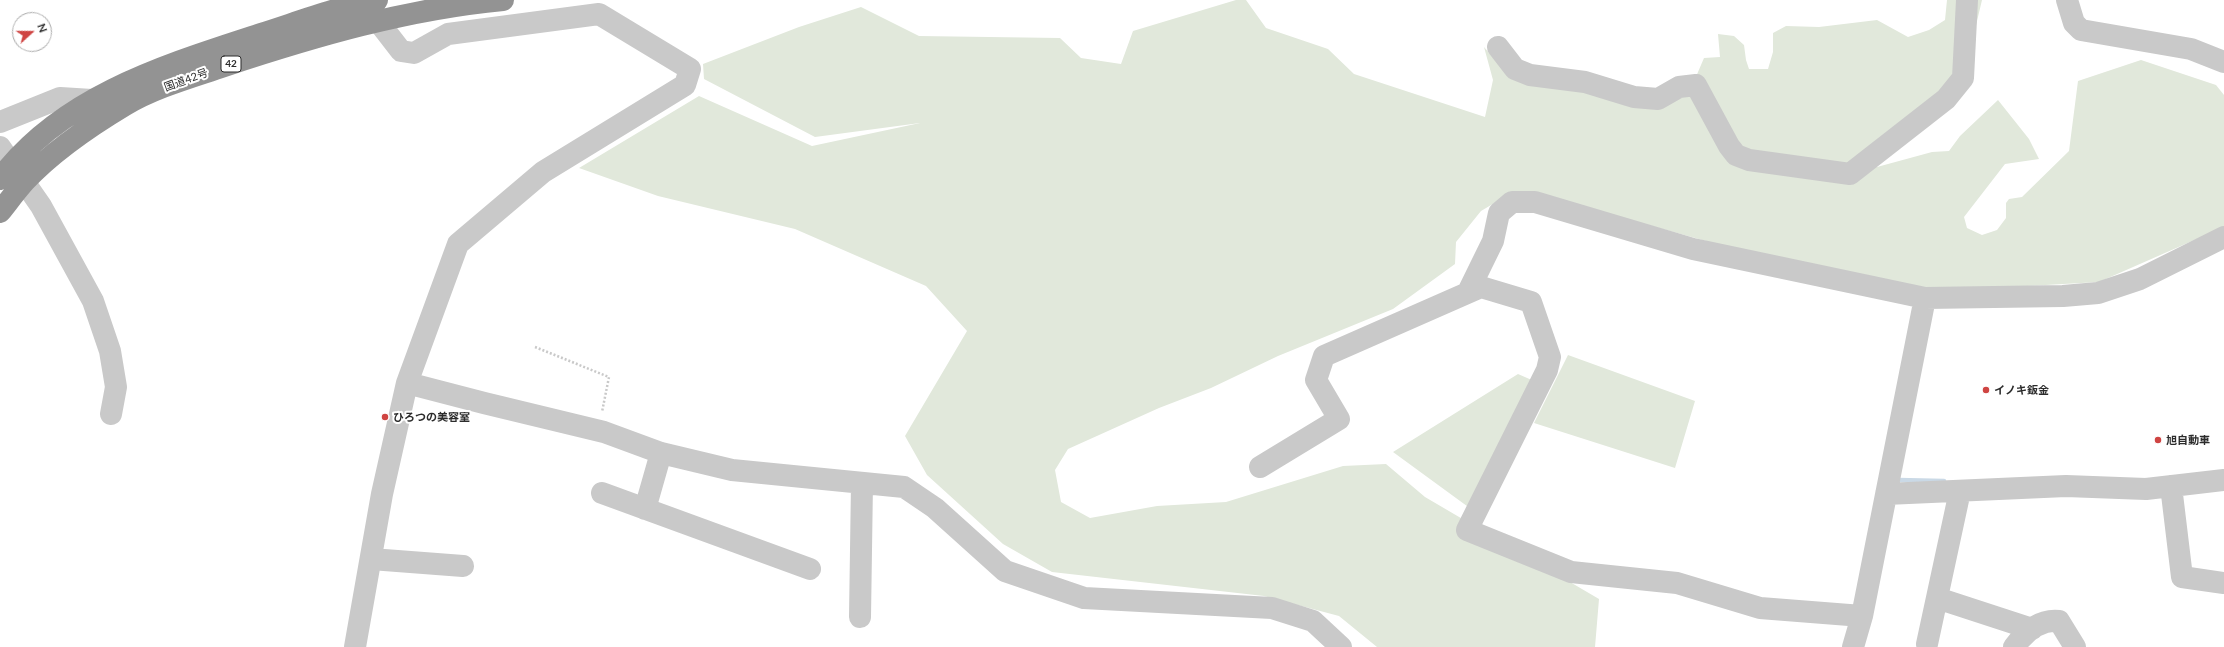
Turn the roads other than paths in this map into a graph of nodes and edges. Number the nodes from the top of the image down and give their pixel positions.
1 (503, 0) edge
2 (1967, 0) edge
3 (2067, 0) edge
4 (375, 7) edge
5 (1498, 47) dead end
6 (2224, 62) edge
7 (92, 100) junction
8 (0, 122) edge
9 (4, 163) edge
10 (24, 182) junction
11 (0, 212) edge
12 (2224, 237) edge
13 (1468, 292) junction
14 (1925, 298) junction
15 (407, 382) junction
16 (112, 414) dead end
17 (661, 453) junction
18 (1260, 467) dead end
19 (2224, 480) edge
20 (862, 483) junction
21 (2171, 486) junction
22 (1960, 491) junction
23 (602, 493) dead end
24 (1886, 494) junction
25 (645, 509) junction
26 (371, 559) junction
27 (463, 566) dead end
28 (810, 569) dead end
29 (2224, 583) edge
30 (1937, 598) junction
31 (1862, 616) junction
32 (860, 617) dead end
33 (2032, 629) junction
34 (1927, 644) dead end
35 (356, 647) edge
36 (1341, 647) edge
37 (1853, 647) edge
38 (2014, 647) edge
39 (2075, 647) edge

1 - 4 highway, 国道42号 / 42
2 - 5 street
3 - 6 street
4 - 7 highway, 国道42号 / 42
4 - 10 highway, 国道42号 / 42
4 - 15 street
7 - 8 street
7 - 9 highway, 国道42号 / 42
9 - 10 street
10 - 11 highway, 国道42号 / 42
10 - 16 street
12 - 14 street
13 - 14 street
13 - 18 street
13 - 31 street
14 - 24 street
15 - 17 street
15 - 26 street
17 - 20 street
17 - 25 street
19 - 21 street
20 - 32 street
20 - 36 street
21 - 22 street
21 - 29 street
22 - 24 street
22 - 30 street
23 - 25 street
24 - 31 street
25 - 28 street
26 - 27 street
26 - 35 street
30 - 33 street
30 - 34 street
31 - 37 street
33 - 38 street
33 - 39 street

